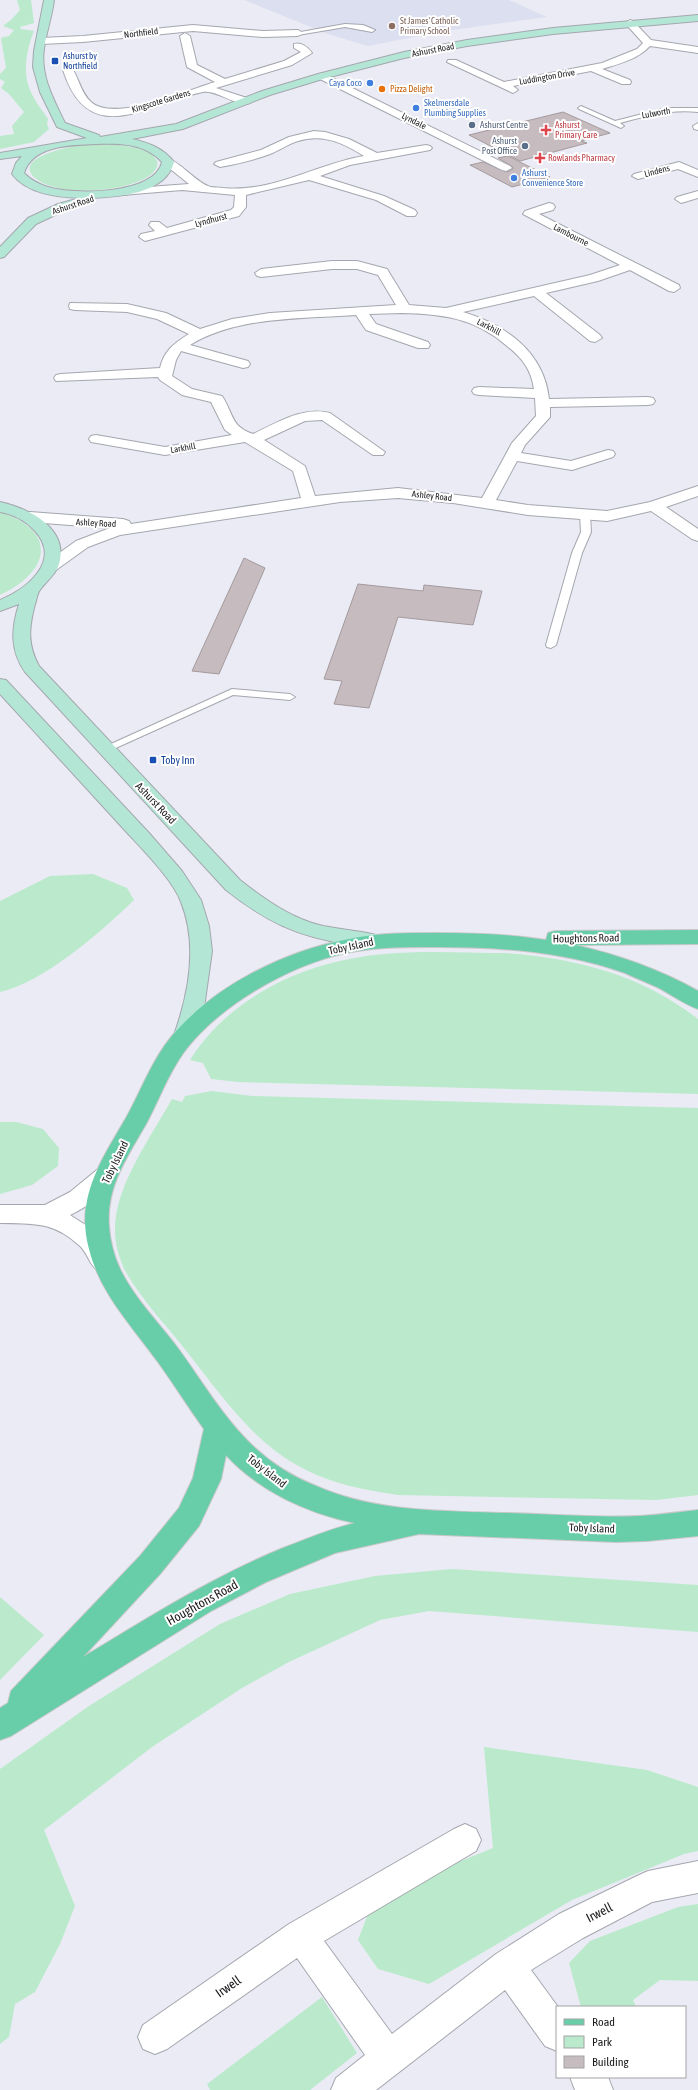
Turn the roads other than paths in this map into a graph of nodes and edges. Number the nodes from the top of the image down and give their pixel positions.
1 (49, 0) edge
2 (698, 18) edge
3 (630, 23) junction
4 (251, 25) dead end
5 (372, 30) dead end
6 (43, 32) junction
7 (240, 32) junction
8 (298, 33) joint
9 (185, 36) dead end
10 (648, 43) junction
11 (297, 46) dead end
12 (698, 50) edge
13 (469, 58) dead end
14 (592, 68) junction
15 (68, 70) dead end
16 (322, 76) junction
17 (224, 82) junction
18 (626, 82) dead end
19 (503, 85) junction
20 (205, 88) junction
21 (513, 90) dead end
22 (246, 101) junction
23 (581, 108) dead end
24 (698, 110) edge
25 (614, 123) junction
26 (61, 125) junction
27 (179, 127) junction
28 (626, 128) dead end
29 (108, 140) junction
30 (250, 146) dead end
31 (426, 148) dead end
32 (40, 150) junction
33 (265, 152) junction
34 (0, 156) edge
35 (374, 156) junction
36 (165, 158) junction
37 (220, 164) dead end
38 (0, 166) edge
39 (506, 168) dead end
40 (698, 174) edge
41 (18, 175) junction
42 (308, 176) junction
43 (638, 176) dead end
44 (208, 189) junction
45 (118, 192) junction
46 (240, 192) junction
47 (26, 194) dead end
48 (698, 194) edge
49 (681, 199) dead end
50 (396, 205) junction
51 (33, 206) dead end
52 (549, 207) dead end
53 (380, 209) dead end
54 (411, 213) dead end
55 (32, 221) junction
56 (145, 237) dead end
57 (0, 254) edge
58 (631, 266) junction
59 (262, 273) dead end
60 (674, 288) dead end
61 (536, 291) junction
62 (75, 306) dead end
63 (404, 308) junction
64 (360, 311) junction
65 (449, 312) junction
66 (200, 334) junction
67 (595, 338) dead end
68 (423, 345) dead end
69 (178, 346) junction
70 (243, 364) dead end
71 (165, 372) junction
72 (61, 378) dead end
73 (479, 391) dead end
74 (542, 398) junction
75 (648, 401) dead end
76 (96, 438) dead end
77 (250, 438) junction
78 (378, 452) dead end
79 (608, 454) dead end
80 (512, 456) junction
81 (698, 491) edge
82 (309, 502) junction
83 (486, 503) junction
84 (2, 506) edge
85 (654, 506) junction
86 (585, 514) junction
87 (30, 518) junction
88 (163, 523) junction
89 (698, 536) edge
90 (50, 567) junction
91 (32, 588) junction
92 (0, 606) edge
93 (551, 645) dead end
94 (0, 684) edge
95 (290, 697) dead end
96 (105, 748) junction
97 (698, 936) edge
98 (473, 939) junction
99 (374, 941) junction
100 (698, 1000) edge
101 (185, 1035) junction
102 (106, 1175) junction
103 (0, 1214) edge
104 (47, 1215) junction
105 (104, 1262) junction
106 (218, 1426) junction
107 (420, 1522) junction
108 (698, 1522) edge
109 (1, 1724) edge
110 (465, 1840) dead end
111 (698, 1877) edge
112 (301, 1936) junction
113 (508, 1966) junction
114 (556, 2033) edge
115 (155, 2037) dead end
116 (389, 2059) junction
117 (588, 2078) edge
118 (348, 2090) edge
119 (596, 2090) edge

1 - 6 street
2 - 3 street, Ashurst Road
3 - 10 street
3 - 16 street, Ashurst Road
4 - 7 street
5 - 8 lane, Northfield
6 - 7 street, Northfield
6 - 26 street
7 - 8 street, Northfield
9 - 17 street
10 - 12 street
10 - 14 street, Luddington Drive
11 - 17 street, Kingscote Gardens
13 - 19 street, Luddington Drive
14 - 18 street
14 - 19 street, Luddington Drive
15 - 20 street, Kingscote Gardens
16 - 22 street, Ashurst Road
16 - 39 street, Lyndale
17 - 20 street, Kingscote Gardens
19 - 21 street, Luddington Drive
20 - 22 street, Kingscote Gardens
22 - 27 street, Ashurst Road
23 - 25 lane
24 - 25 lane, Lulworth
25 - 28 lane
26 - 29 street
26 - 32 street
27 - 29 street, Ashurst Road
27 - 36 street, Ashurst Road
29 - 32 street
29 - 36 street
30 - 33 street
31 - 35 street
32 - 34 street
32 - 41 street
33 - 35 street
33 - 37 street
35 - 42 street
36 - 44 street
36 - 45 street, Ashurst Road
38 - 41 street
40 - 43 street, Lindens
41 - 45 street
41 - 47 street
42 - 46 street
42 - 50 street
44 - 45 street
44 - 46 street
45 - 55 street, Ashurst Road
46 - 56 street, Lyndhurst
48 - 49 street
50 - 53 street
50 - 54 street
51 - 55 street
52 - 58 street, Lambourne
55 - 57 street, Ashurst Road
58 - 60 street, Lambourne
58 - 61 street
59 - 63 street
61 - 65 street
61 - 67 street
62 - 66 street
63 - 64 street, Larkhill
63 - 65 street, Larkhill
64 - 66 street, Larkhill
64 - 68 street
65 - 74 street, Larkhill
66 - 69 street, Larkhill
69 - 70 street
69 - 71 street, Larkhill
71 - 72 street
71 - 77 street
73 - 74 street
74 - 75 street
74 - 80 street, Larkhill
76 - 77 street, Larkhill
77 - 78 street, Larkhill
77 - 82 street
79 - 80 street
80 - 83 street, Larkhill
81 - 85 street, Ashley Road
82 - 83 street, Ashley Road
82 - 88 street, Ashley Road
83 - 86 street, Ashley Road
84 - 87 street
85 - 86 street, Ashley Road
85 - 89 street
86 - 93 lane
87 - 88 street, Ashley Road
87 - 90 street
88 - 90 street, Ashley Road
90 - 91 street
91 - 92 street
91 - 96 street, Ashurst Road
94 - 101 street
95 - 96 lane
96 - 99 street, Ashurst Road
97 - 98 main road, Houghtons Road
98 - 99 main road, Toby Island
98 - 100 main road, Toby Island
99 - 101 main road, Toby Island
101 - 102 main road, Toby Island
102 - 104 street
102 - 105 main road, Toby Island
103 - 104 street
104 - 105 street
105 - 106 main road, Toby Island
106 - 107 main road, Toby Island
106 - 109 main road, Houghtons Road
107 - 108 main road, Toby Island
107 - 109 main road, Houghtons Road
110 - 112 street, Irwell
111 - 113 street, Irwell
112 - 115 street, Irwell
112 - 116 street
113 - 114 street
113 - 116 street, Irwell
116 - 118 street, Irwell
117 - 119 street

